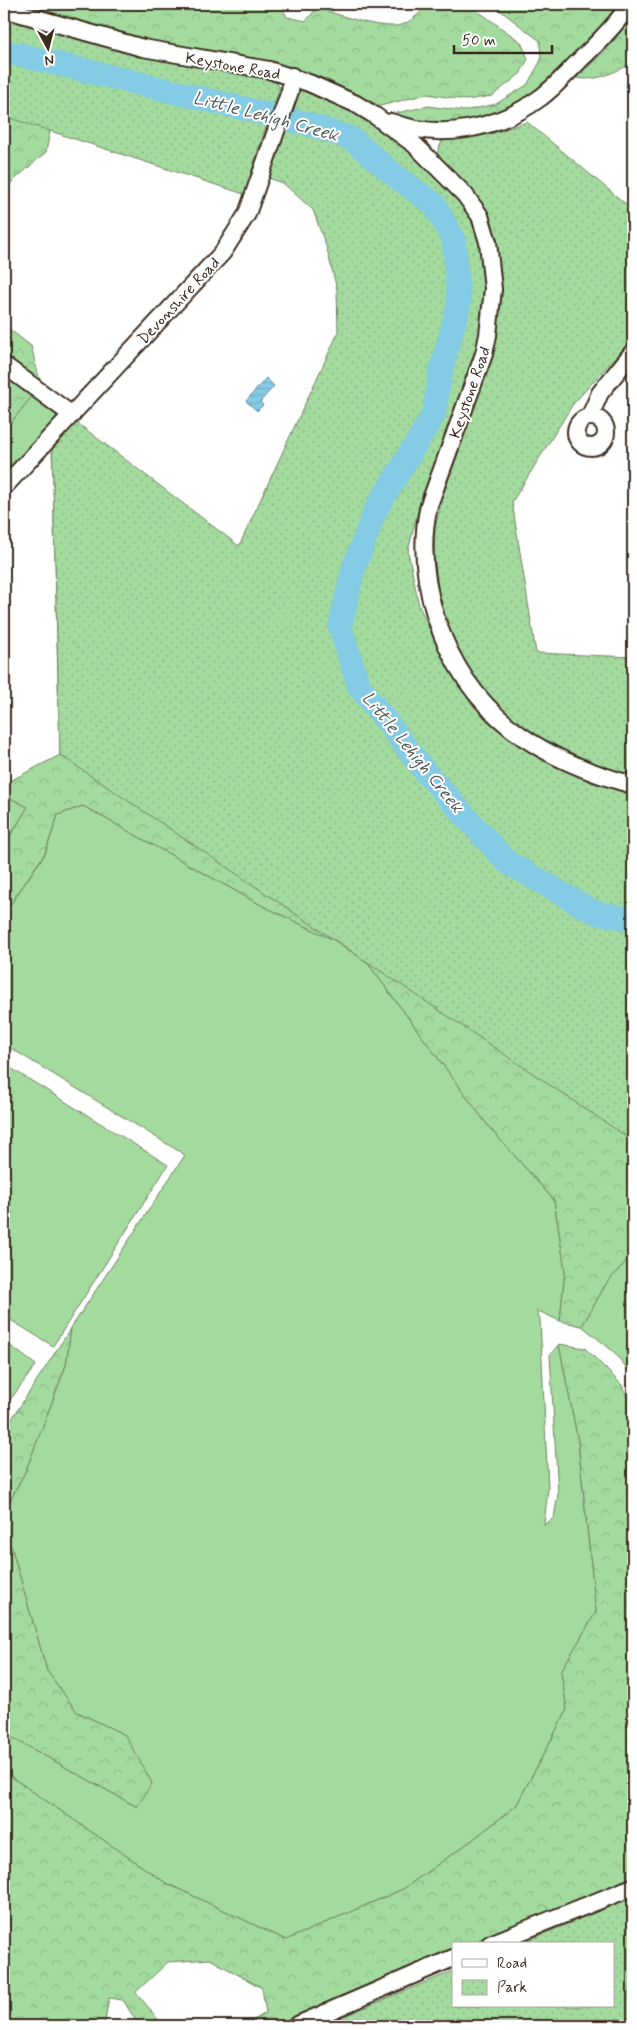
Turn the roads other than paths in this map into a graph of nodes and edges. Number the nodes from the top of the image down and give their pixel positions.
1 (630, 4) edge
2 (4, 9) edge
3 (291, 83) junction
4 (374, 115) junction
5 (633, 352) edge
6 (4, 365) edge
7 (72, 415) junction
8 (590, 416) dead end
9 (4, 487) edge
10 (633, 785) edge
11 (633, 1887) edge
12 (495, 1942) edge
13 (452, 1958) edge
14 (295, 2026) edge

1 - 4 street
2 - 3 street, Keystone Road
3 - 4 street, Keystone Road
3 - 7 street, Devonshire Road
4 - 10 street, Keystone Road
5 - 8 street
6 - 7 street
7 - 9 street, Devonshire Road
11 - 12 street
13 - 14 street

